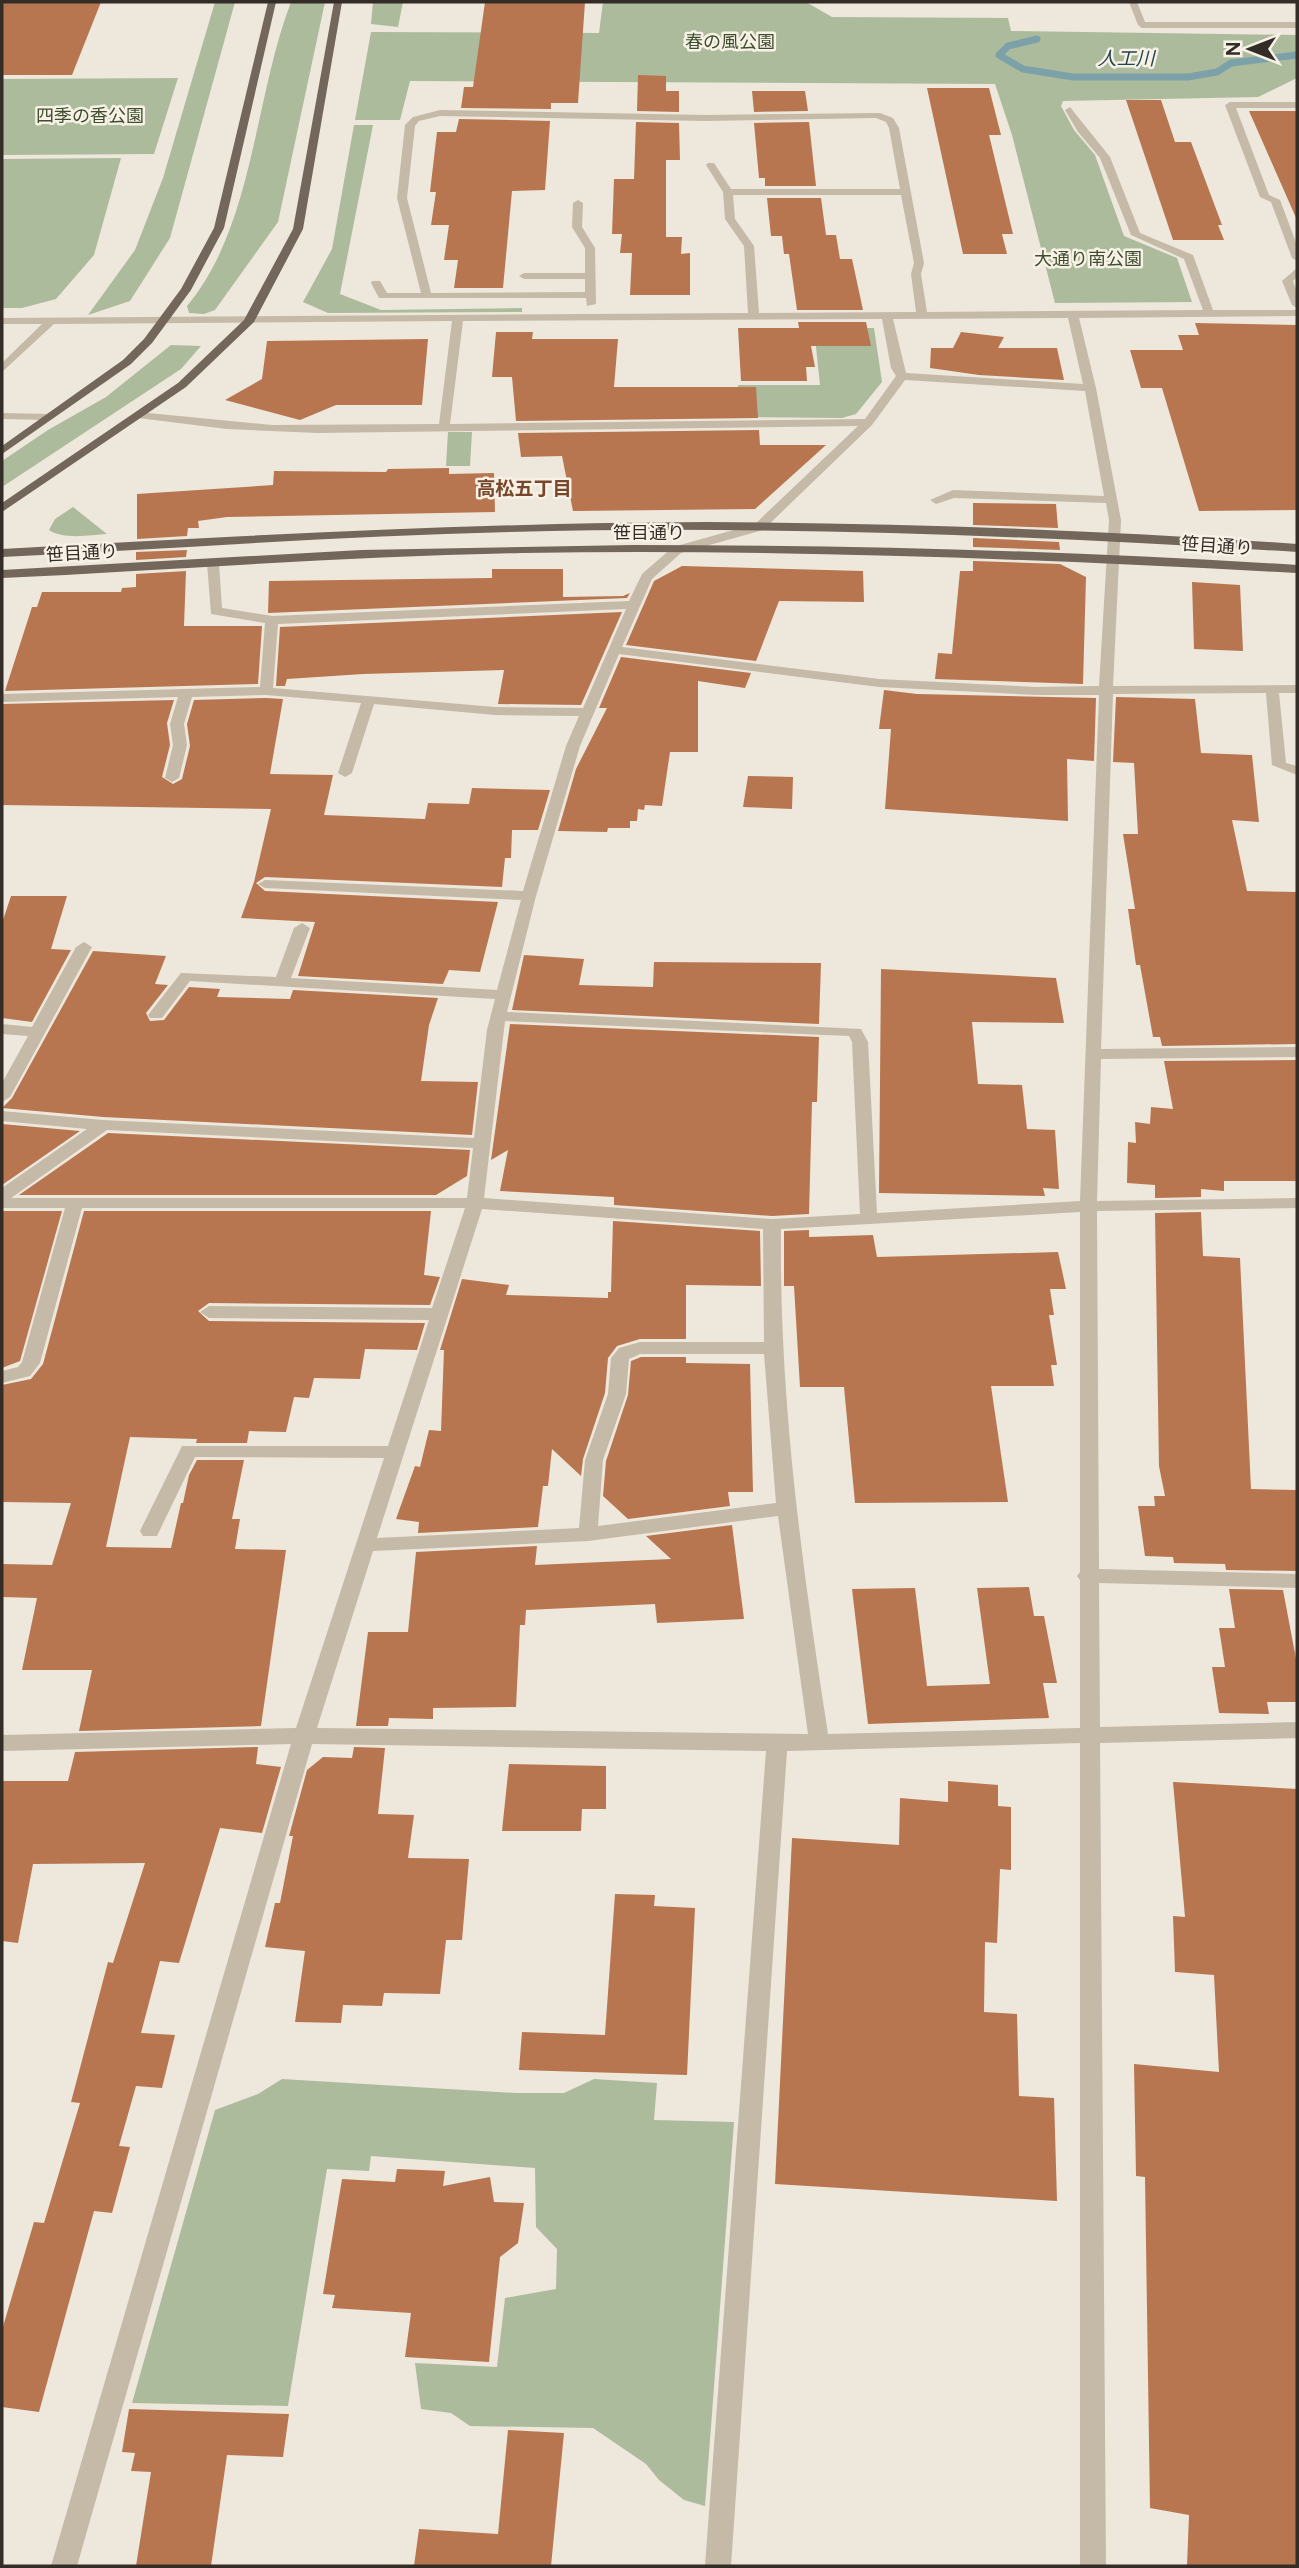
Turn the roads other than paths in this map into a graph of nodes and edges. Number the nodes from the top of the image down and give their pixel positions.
1 (272, 2) edge
2 (338, 2) edge
3 (1133, 2) edge
4 (1297, 25) edge
5 (1297, 105) edge
6 (1070, 110) dead end
7 (712, 165) dead end
8 (905, 191) junction
9 (728, 192) junction
10 (578, 203) dead end
11 (1297, 258) edge
12 (1297, 271) edge
13 (524, 276) dead end
14 (592, 276) junction
15 (376, 283) dead end
16 (591, 295) junction
17 (427, 296) junction
18 (1297, 305) edge
19 (1072, 313) junction
20 (1209, 313) junction
21 (1297, 313) edge
22 (887, 314) junction
23 (922, 314) junction
24 (754, 316) junction
25 (590, 318) junction
26 (458, 320) junction
27 (2, 321) edge
28 (51, 321) junction
29 (161, 322) junction
30 (250, 322) junction
31 (2, 369) edge
32 (902, 376) junction
33 (1090, 388) junction
34 (138, 415) junction
35 (2, 416) edge
36 (49, 417) junction
37 (868, 423) junction
38 (444, 427) junction
39 (2, 451) edge
40 (936, 500) dead end
41 (1111, 500) junction
42 (2, 508) edge
43 (759, 527) junction
44 (1115, 536) junction
45 (1297, 548) edge
46 (677, 550) junction
47 (2, 553) edge
48 (1114, 557) junction
49 (214, 563) junction
50 (1297, 569) edge
51 (2, 574) edge
52 (635, 606) junction
53 (272, 620) junction
54 (617, 650) junction
55 (1272, 689) junction
56 (1297, 689) edge
57 (1106, 690) junction
58 (266, 691) junction
59 (186, 693) junction
60 (2, 698) edge
61 (369, 699) junction
62 (588, 712) junction
63 (1297, 771) edge
64 (345, 773) dead end
65 (172, 778) dead end
66 (265, 884) dead end
67 (529, 896) junction
68 (302, 928) dead end
69 (85, 947) dead end
70 (282, 982) junction
71 (504, 995) junction
72 (156, 1015) dead end
73 (499, 1016) junction
74 (2, 1029) edge
75 (37, 1032) junction
76 (1297, 1052) edge
77 (1094, 1054) junction
78 (2, 1097) edge
79 (2, 1116) edge
80 (103, 1125) junction
81 (482, 1143) junction
82 (2, 1196) edge
83 (2, 1203) edge
84 (475, 1203) junction
85 (1297, 1203) edge
86 (75, 1204) junction
87 (1088, 1206) junction
88 (869, 1216) junction
89 (772, 1224) junction
90 (209, 1312) dead end
91 (440, 1314) junction
92 (772, 1348) junction
93 (2, 1377) edge
94 (395, 1451) junction
95 (784, 1510) junction
96 (150, 1531) dead end
97 (588, 1534) junction
98 (365, 1545) junction
99 (1087, 1576) junction
100 (1297, 1581) edge
101 (1297, 1730) edge
102 (1088, 1735) junction
103 (304, 1737) junction
104 (819, 1740) junction
105 (2, 1743) edge
106 (777, 1743) junction
107 (64, 2566) edge
108 (718, 2566) edge
109 (1093, 2566) edge

1 - 29 main road
2 - 30 main road
3 - 4 street
5 - 11 street
6 - 20 street
7 - 9 street
8 - 9 street
8 - 17 street
8 - 23 street
9 - 24 street
10 - 14 street
12 - 18 street
13 - 14 street
14 - 16 street
15 - 17 street
16 - 17 street
16 - 25 street
19 - 20 street
19 - 23 street
19 - 33 street
20 - 21 street
22 - 23 street
22 - 24 street
22 - 32 street
24 - 25 street
25 - 26 street
26 - 30 street
26 - 38 street
27 - 28 street
28 - 29 street
28 - 31 street
29 - 30 street
29 - 36 main road
30 - 34 main road
32 - 33 street
32 - 37 street
33 - 41 street
34 - 38 street
34 - 42 main road
35 - 36 street
36 - 39 main road
37 - 38 street
37 - 43 street
40 - 41 street
41 - 44 street
43 - 44 main road, 笹目通り
43 - 46 street
43 - 47 main road, 笹目通り
44 - 45 main road, 笹目通り
44 - 48 street
46 - 48 main road, 笹目通り
46 - 49 main road, 笹目通り
46 - 52 street
48 - 50 main road, 笹目通り
48 - 57 street
49 - 51 main road, 笹目通り
49 - 53 street
52 - 53 street
52 - 54 street
53 - 58 street
54 - 57 street
54 - 62 street
55 - 56 street
55 - 57 street
55 - 63 street
57 - 77 street
58 - 59 street
58 - 61 street
59 - 60 street
59 - 65 street
61 - 62 street
61 - 64 street
62 - 67 street
66 - 67 street
67 - 71 street
68 - 70 street
69 - 75 street
70 - 71 street
70 - 72 street
71 - 73 street
73 - 81 street
73 - 88 street
74 - 75 street
75 - 78 street
76 - 77 street
77 - 87 street
79 - 80 street
80 - 81 street
80 - 82 street
81 - 84 street
83 - 86 street
84 - 86 street
84 - 89 street
84 - 91 street
85 - 87 street
86 - 93 street
87 - 88 street
87 - 99 street
88 - 89 street
89 - 92 street
90 - 91 street
91 - 94 street
92 - 95 street
92 - 97 street
94 - 96 street
94 - 98 street
95 - 97 street
95 - 104 street
97 - 98 street
98 - 103 street
99 - 100 street
99 - 102 street
101 - 102 street
102 - 104 street
102 - 109 street
103 - 105 street
103 - 106 street
103 - 107 street
104 - 106 street
106 - 108 street

